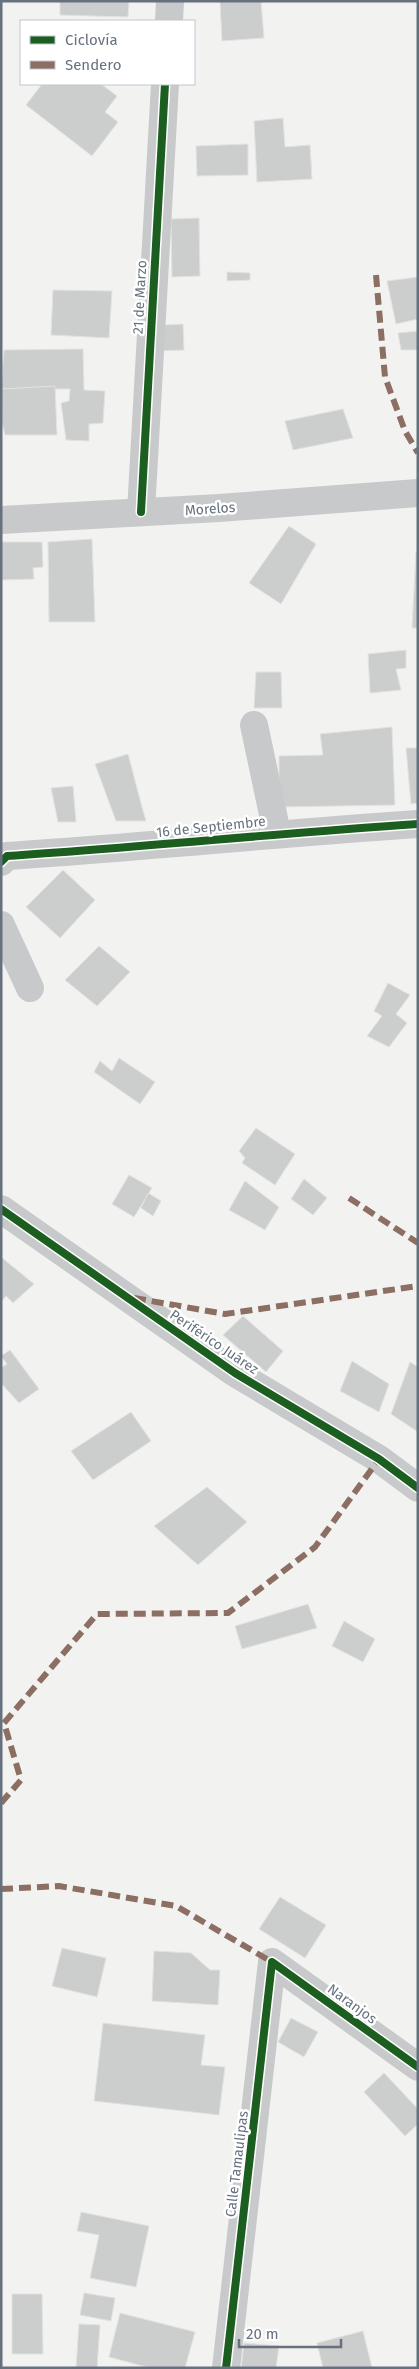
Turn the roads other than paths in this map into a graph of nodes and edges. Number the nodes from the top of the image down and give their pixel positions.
1 (170, 1) edge
2 (169, 20) edge
3 (165, 85) edge
4 (418, 493) edge
5 (141, 512) junction
6 (1, 520) edge
7 (254, 725) dead end
8 (418, 824) edge
9 (277, 833) junction
10 (4, 859) edge
11 (1, 925) edge
12 (30, 988) dead end
13 (1, 1209) edge
14 (418, 1488) edge
15 (272, 1962) joint
16 (418, 2067) edge
17 (226, 2368) edge

1 - 2 street
3 - 5 street, 21 de Marzo
4 - 5 street, Morelos
5 - 6 street, Morelos
7 - 9 street
8 - 9 street, 16 de Septiembre
9 - 10 street, 16 de Septiembre
11 - 12 street
13 - 14 street, Periférico Juárez
15 - 16 street, Naranjos
15 - 17 street, Calle Tamaulipas

